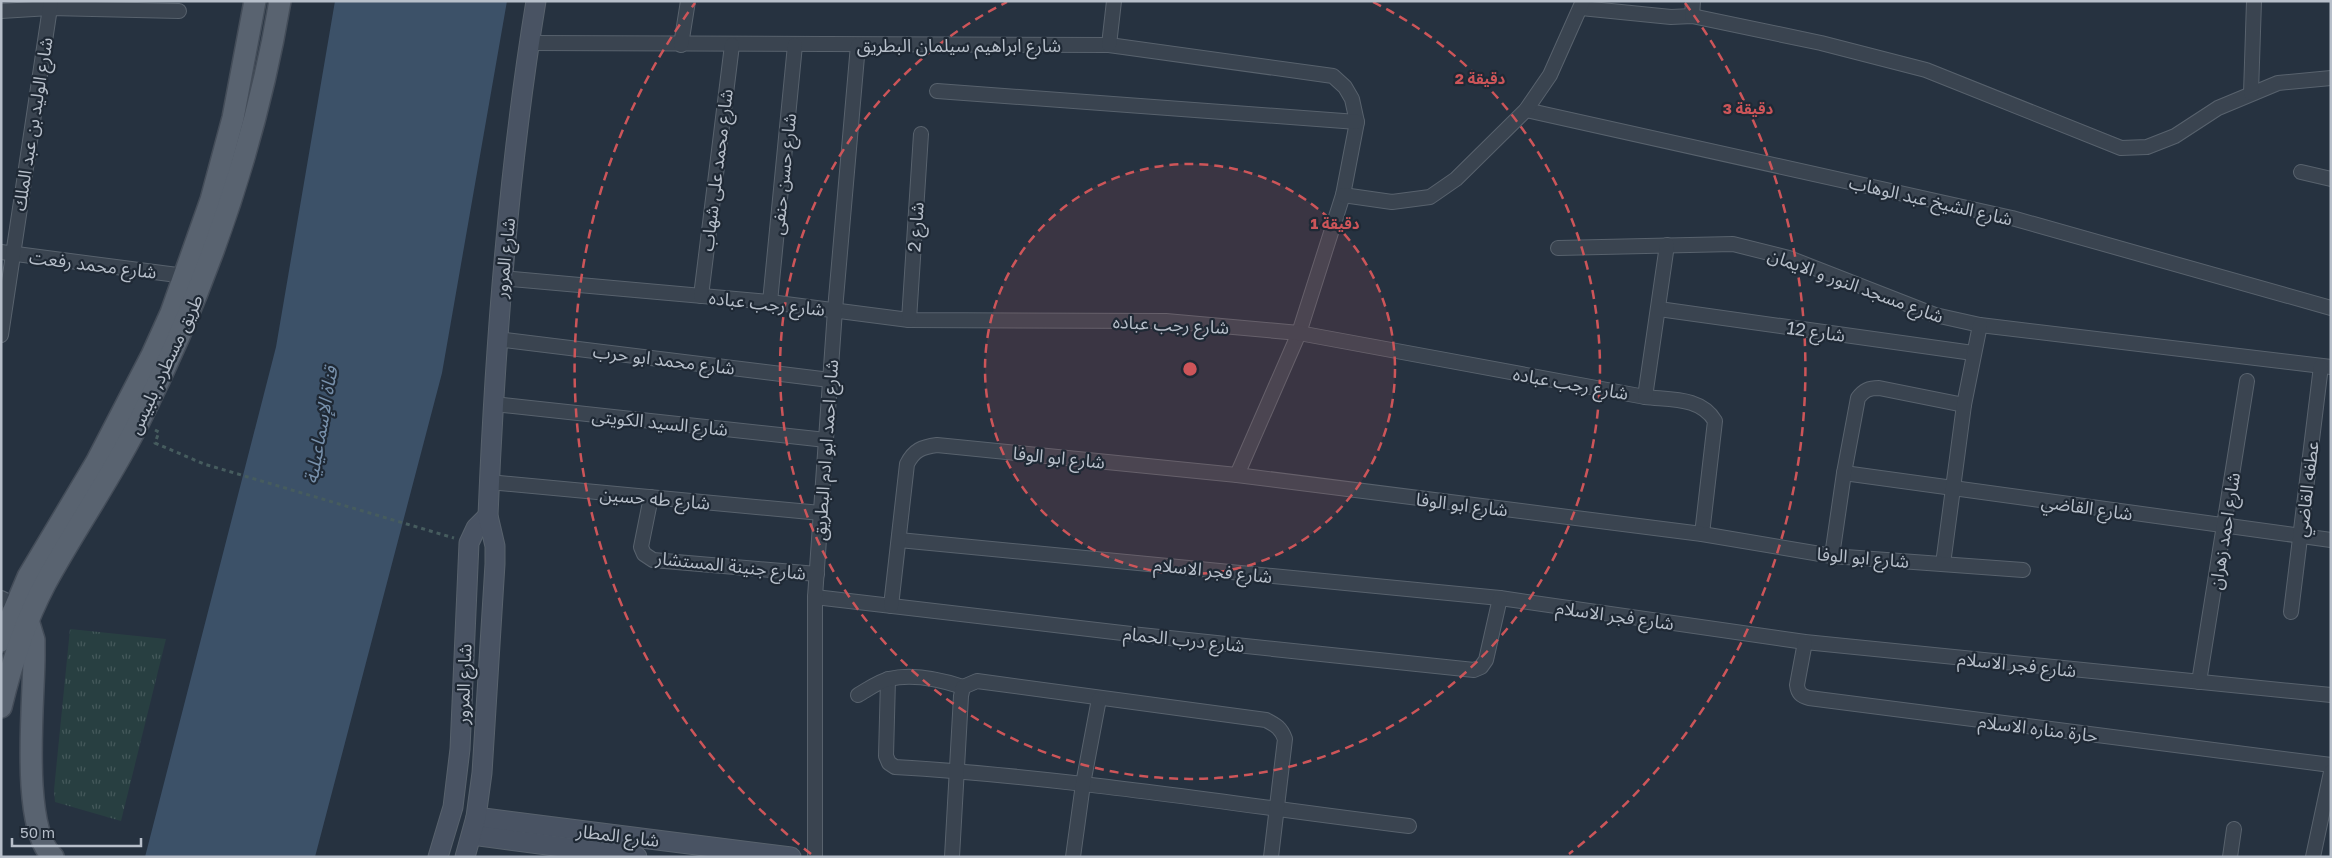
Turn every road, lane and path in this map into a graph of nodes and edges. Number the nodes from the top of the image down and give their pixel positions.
1 (255, 1) edge
2 (280, 1) edge
3 (536, 1) edge
4 (688, 1) edge
5 (1114, 1) edge
6 (1693, 1) edge
7 (2254, 1) edge
8 (1582, 4) edge
9 (50, 5) edge
10 (1, 11) edge
11 (179, 11) dead end
12 (1692, 16) junction
13 (529, 43) junction
14 (681, 45) junction
15 (732, 45) junction
16 (795, 45) junction
17 (858, 45) junction
18 (1109, 45) junction
19 (2331, 78) edge
20 (937, 91) dead end
21 (2251, 93) junction
22 (1526, 110) junction
23 (1357, 122) junction
24 (921, 134) dead end
25 (2301, 172) dead end
26 (2331, 179) edge
27 (1343, 195) junction
28 (1667, 245) junction
29 (1558, 248) dead end
30 (7, 253) edge
31 (185, 276) junction
32 (501, 278) junction
33 (700, 296) junction
34 (770, 302) junction
35 (2331, 308) edge
36 (1659, 309) junction
37 (835, 310) junction
38 (909, 320) junction
39 (1980, 325) junction
40 (1299, 333) junction
41 (1, 335) edge
42 (498, 339) junction
43 (1973, 354) junction
44 (2326, 367) edge
45 (830, 380) junction
46 (2247, 380) dead end
47 (1645, 397) junction
48 (494, 404) junction
49 (1964, 405) junction
50 (139, 423) junction
51 (826, 440) junction
52 (1844, 473) junction
53 (1237, 475) junction
54 (489, 482) junction
55 (1953, 489) junction
56 (651, 497) junction
57 (821, 514) junction
58 (488, 516) junction
59 (2225, 526) junction
60 (1702, 534) junction
61 (2300, 534) junction
62 (899, 540) junction
63 (2331, 540) edge
64 (469, 543) junction
65 (1832, 556) junction
66 (1943, 564) junction
67 (2023, 570) dead end
68 (817, 574) junction
69 (816, 597) junction
70 (1500, 598) junction
71 (891, 606) junction
72 (15, 608) edge
73 (2290, 612) dead end
74 (1, 641) edge
75 (1805, 642) junction
76 (888, 679) junction
77 (2199, 682) junction
78 (962, 687) junction
79 (858, 695) dead end
80 (2331, 695) edge
81 (1099, 699) junction
82 (1, 707) edge
83 (2331, 765) edge
84 (958, 771) junction
85 (2331, 772) edge
86 (1083, 784) junction
87 (1276, 810) junction
88 (474, 826) junction
89 (1409, 826) dead end
90 (2234, 829) dead end
91 (617, 855) edge
92 (53, 857) edge
93 (438, 857) edge
94 (465, 857) edge
95 (638, 857) edge
96 (791, 857) edge
97 (815, 857) edge
98 (952, 857) edge
99 (1073, 857) edge
100 (1271, 857) edge
101 (2230, 857) edge
102 (2313, 857) edge

1 - 31 main road, طريق مسطرد, بلبيس
2 - 50 main road, طريق مسطرد, بلبيس
3 - 13 main road, شارع المرور
4 - 14 street
5 - 18 street
6 - 12 street
7 - 21 street
8 - 12 street
8 - 22 street
9 - 10 street
9 - 11 street
9 - 30 street, شارع الوليد بن عبد الملك
12 - 21 street
13 - 14 street, شارع ابراهيم سيلمان البطريق
13 - 32 main road, شارع المرور
14 - 15 street, شارع ابراهيم سيلمان البطريق
15 - 16 street, شارع ابراهيم سيلمان البطريق
15 - 33 street, شارع محمد على شهاب
16 - 17 street, شارع ابراهيم سيلمان البطريق
16 - 34 street, شارع حسن حنفى
17 - 18 street, شارع ابراهيم سيلمان البطريق
17 - 37 street, شارع احمد ابو ادم البطريق
18 - 23 street, شارع ابراهيم سيلمان البطريق
19 - 21 street
20 - 23 street
22 - 27 street
22 - 35 street, شارع الشيخ عبد الوهاب
23 - 27 street
24 - 38 street, شارع 2
25 - 26 street
27 - 40 street
28 - 29 street, شارع مسجد النور و الايمان
28 - 36 street
28 - 39 street, شارع مسجد النور و الايمان
30 - 31 street, شارع محمد رفعت
30 - 41 street, شارع الوليد بن عبد الملك
31 - 72 main road, طريق مسطرد, بلبيس
32 - 33 street, شارع رجب عباده
32 - 42 main road, شارع المرور
33 - 34 street, شارع رجب عباده
34 - 37 street, شارع رجب عباده
36 - 43 street, شارع 12
36 - 47 street
37 - 38 street, شارع رجب عباده
37 - 45 street, شارع احمد ابو ادم البطريق
38 - 40 street, شارع رجب عباده
39 - 43 street
39 - 44 street, شارع مسجد النور و الايمان
40 - 47 street, شارع رجب عباده
40 - 53 street
42 - 45 street, شارع محمد ابو حرب
42 - 48 main road, شارع المرور
43 - 49 street
44 - 61 street, عطفه القاضي
45 - 51 street, شارع احمد ابو ادم البطريق
46 - 59 street, شارع احمد زهران
47 - 60 street, شارع رجب عباده
48 - 51 street, شارع السيد الكويتى
48 - 54 main road, شارع المرور
49 - 52 street
49 - 55 street
50 - 64 path
50 - 72 main road, طريق مسطرد, بلبيس
51 - 57 street, شارع احمد ابو ادم البطريق
52 - 55 street, شارع القاضي
52 - 65 street
53 - 60 street, شارع ابو الوفا
53 - 62 street, شارع ابو الوفا
54 - 56 street, شارع طه حسين
54 - 58 main road, شارع المرور
55 - 59 street, شارع القاضي
55 - 66 street
56 - 57 street, شارع طه حسين
56 - 68 street, شارع جنينة المستشار
57 - 68 street, شارع احمد ابو ادم البطريق
58 - 64 main road, شارع المرور
58 - 88 main road, شارع المرور
59 - 61 street, شارع القاضي
59 - 77 street, شارع احمد زهران
60 - 65 street, شارع ابو الوفا
61 - 63 street, شارع القاضي
61 - 73 street, عطفه القاضي
62 - 70 street, شارع فجر الاسلام
62 - 71 street
64 - 93 main road, شارع المرور
65 - 66 street, شارع ابو الوفا
66 - 67 street, شارع ابو الوفا
68 - 69 street, شارع احمد ابو ادم البطريق
69 - 71 street, شارع درب الحمام
69 - 97 street, شارع احمد ابو ادم البطريق
70 - 71 street, شارع درب الحمام
70 - 75 street, شارع فجر الاسلام
72 - 74 main road, طريق مسطرد, بلبيس
72 - 82 main road, طريق مسطرد, بلبيس
72 - 92 main road
75 - 77 street, شارع فجر الاسلام
75 - 83 street, حارة مناره الاسلام
76 - 78 street
76 - 79 street
76 - 84 street
77 - 80 street, شارع فجر الاسلام
78 - 81 street
78 - 84 street
81 - 86 street
81 - 87 street
84 - 86 street
84 - 98 street
85 - 102 street
86 - 87 street
86 - 99 street
87 - 89 street
87 - 100 street
88 - 91 main road, شارع المطار
88 - 94 main road, شارع المرور
88 - 96 main road, شارع المطار
90 - 101 street
91 - 95 main road, شارع المطار

